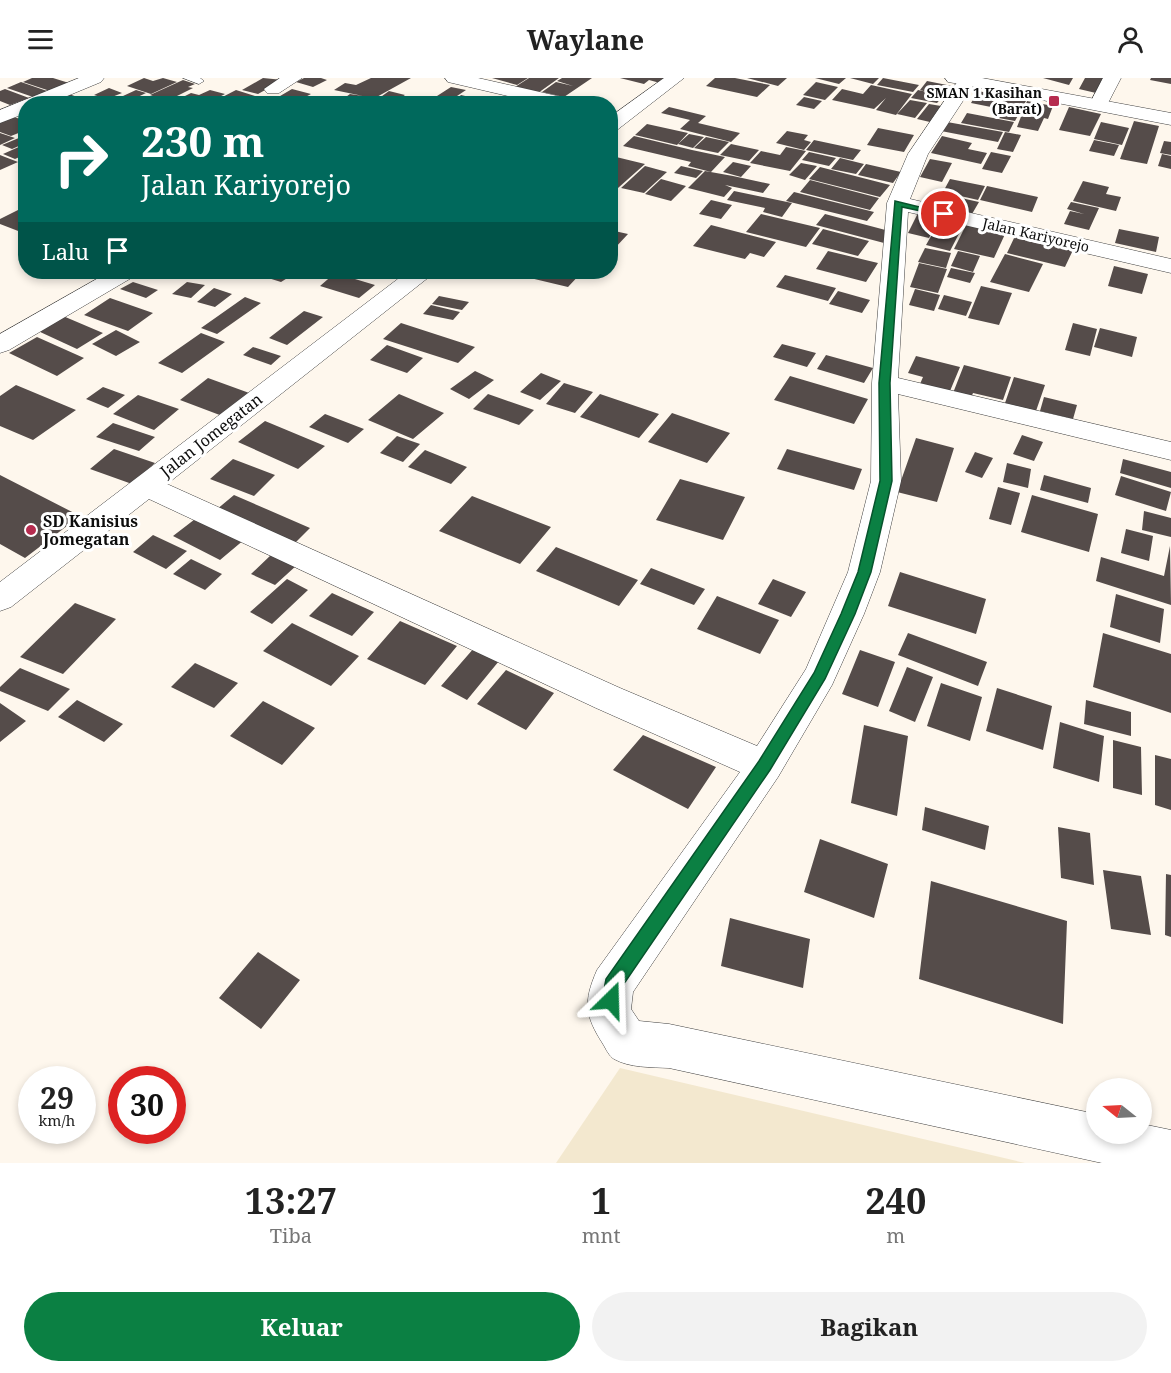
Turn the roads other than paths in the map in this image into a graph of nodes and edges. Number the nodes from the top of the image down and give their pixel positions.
1 (95, 78) edge
2 (293, 78) edge
3 (454, 78) edge
4 (675, 78) edge
5 (1112, 78) edge
6 (963, 79) edge
7 (273, 89) dead end
8 (49, 96) edge
9 (533, 96) edge
10 (1098, 105) junction
11 (618, 116) edge
12 (1171, 119) edge
13 (898, 203) junction
14 (1171, 266) edge
15 (113, 279) edge
16 (412, 279) edge
17 (0, 345) edge
18 (885, 383) junction
19 (1171, 451) edge
20 (146, 486) junction
21 (0, 599) edge
22 (765, 766) junction
23 (1171, 1154) edge

1 - 8 street
2 - 7 street
3 - 9 street
4 - 11 street
5 - 10 street
6 - 10 street
6 - 13 street
10 - 12 street
13 - 14 street, Jalan Kariyorejo
13 - 18 street
15 - 17 street
16 - 20 street, Jalan Jomegatan
18 - 19 street
18 - 22 street
20 - 21 street, Jalan Jomegatan
20 - 22 street
22 - 23 street

